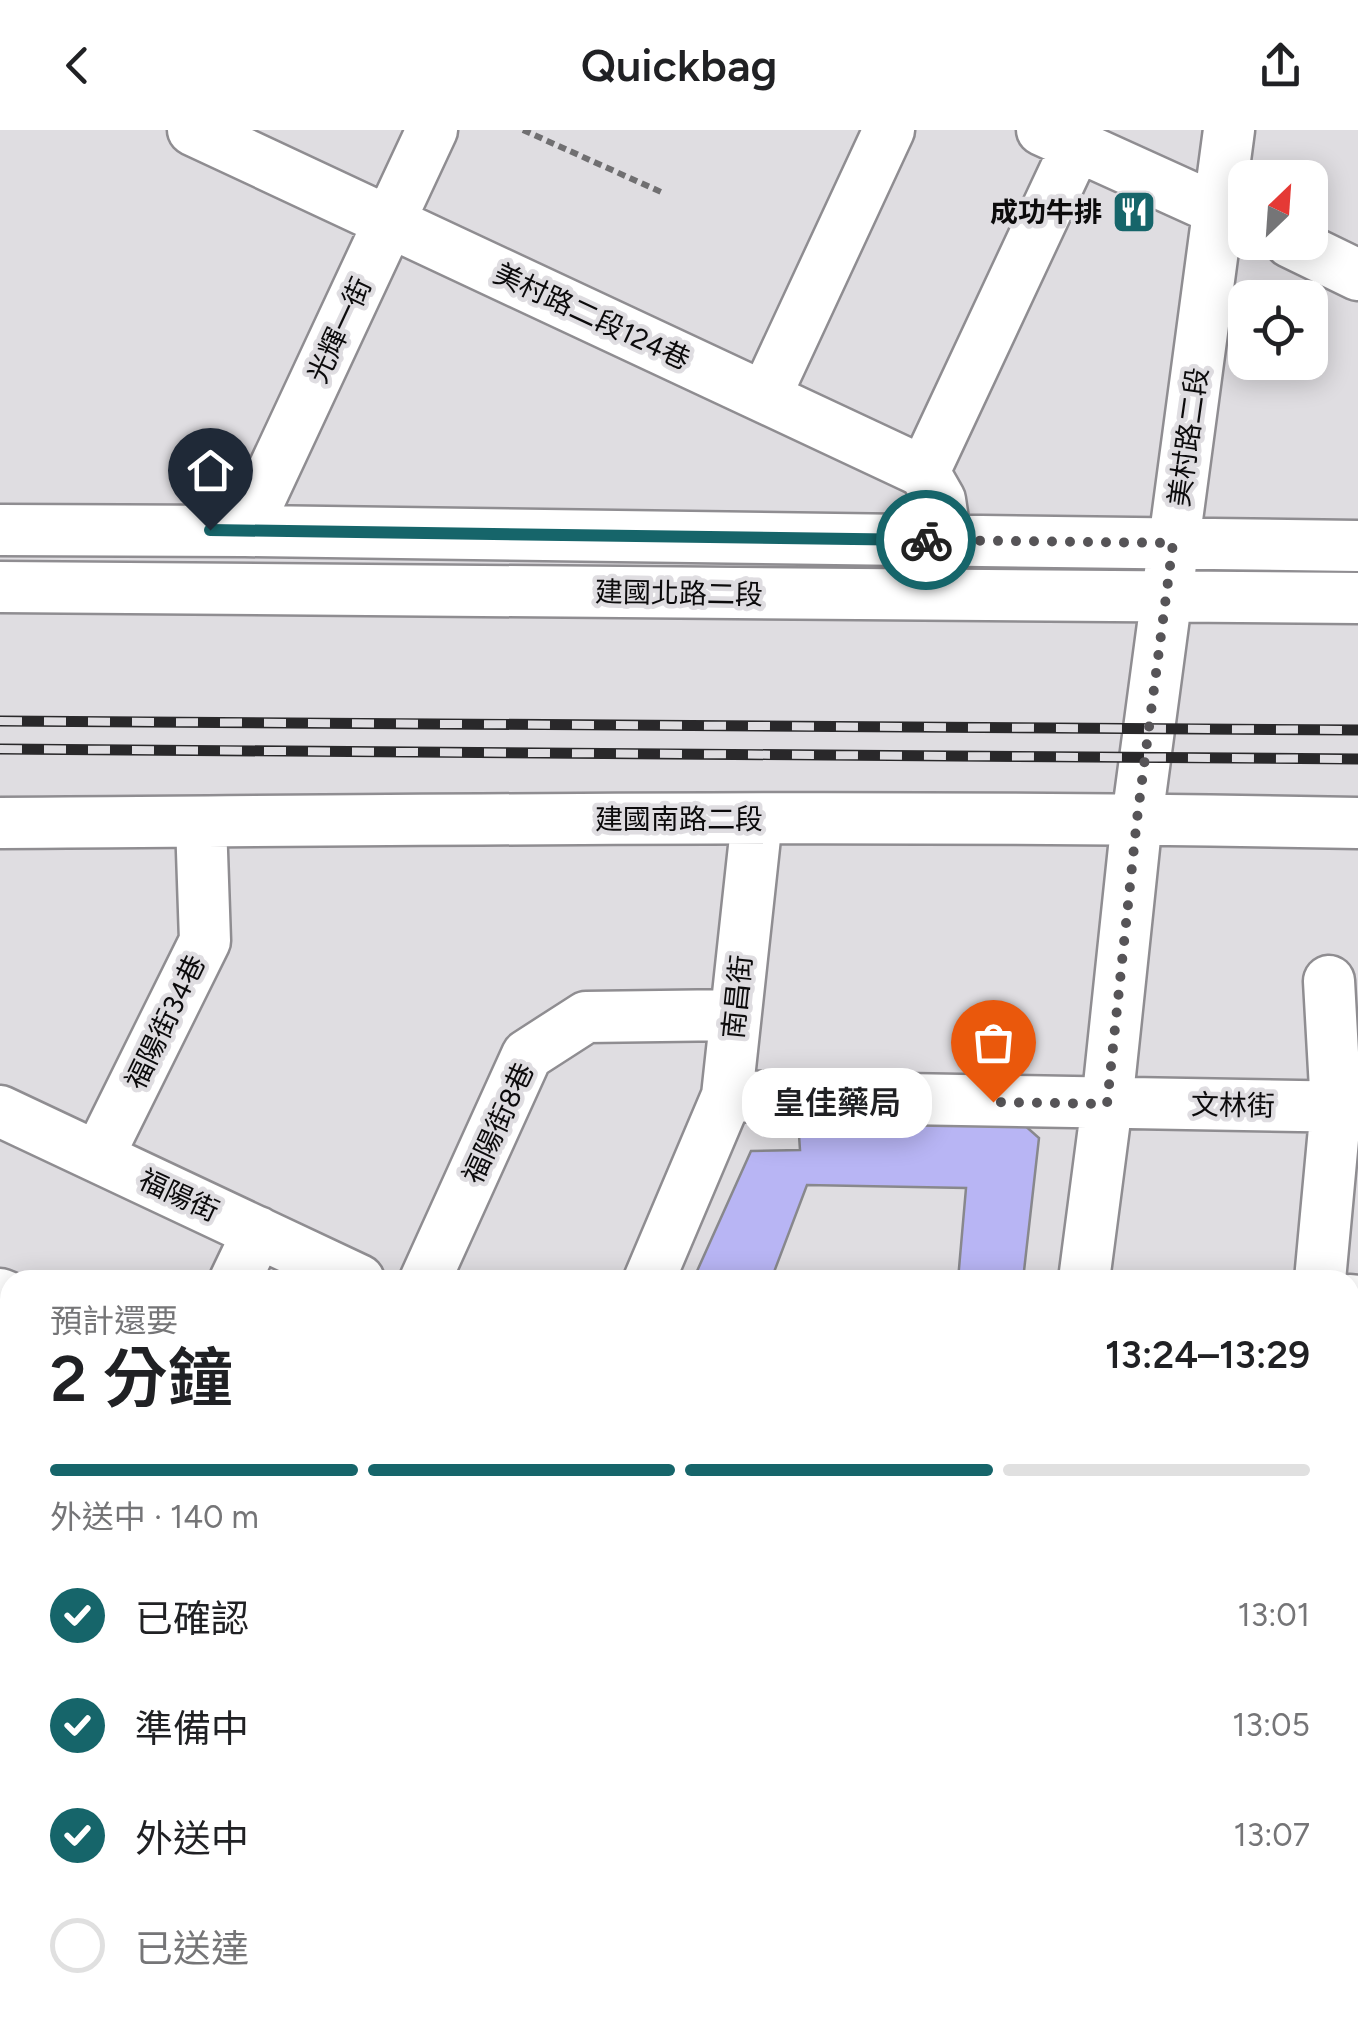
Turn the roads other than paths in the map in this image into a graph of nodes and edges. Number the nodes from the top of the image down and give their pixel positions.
1 (193, 130) edge
2 (432, 130) edge
3 (889, 130) edge
4 (1230, 130) edge
5 (1059, 138) edge
6 (1231, 160) edge
7 (1228, 213) edge
8 (388, 222) junction
9 (1228, 237) edge
10 (1328, 260) edge
11 (1358, 274) edge
12 (764, 396) junction
13 (924, 472) junction
14 (0, 530) edge
15 (246, 530) junction
16 (946, 540) junction
17 (1173, 543) junction
18 (1358, 546) edge
19 (0, 586) edge
20 (1167, 597) junction
21 (1358, 598) edge
22 (757, 818) junction
23 (1137, 819) junction
24 (201, 822) junction
25 (0, 823) edge
26 (1358, 823) edge
27 (1329, 981) dead end
28 (735, 1015) junction
29 (727, 1096) junction
30 (1107, 1104) junction
31 (1347, 1107) edge
32 (0, 1111) edge
33 (98, 1157) junction
34 (258, 1232) junction
35 (240, 1270) edge
36 (338, 1270) edge
37 (430, 1270) edge
38 (652, 1270) edge
39 (1085, 1270) edge
40 (1322, 1270) edge

1 - 8 street, 美村路二段124巷
2 - 8 street, 光輝一街
3 - 12 street
4 - 6 street, 美村路二段
5 - 7 street
5 - 13 street
8 - 12 street, 美村路二段124巷
8 - 15 street, 光輝一街
9 - 17 street, 美村路二段
10 - 11 street
12 - 13 street, 美村路二段124巷
13 - 16 street
14 - 15 street, 建國北路二段
15 - 16 street, 建國北路二段
16 - 17 street, 建國北路二段
17 - 18 street, 建國北路二段
17 - 20 street, 美村路二段
19 - 20 street, 建國北路二段
20 - 21 street, 建國北路二段
20 - 23 street, 美村路二段
22 - 23 street, 建國南路二段
22 - 24 street, 建國南路二段
22 - 28 street, 南昌街
23 - 26 street, 建國南路二段
23 - 30 street, 美村路二段
24 - 25 street, 建國南路二段
24 - 33 street, 福陽街34巷
27 - 31 street
28 - 29 street, 南昌街
28 - 37 street, 福陽街8巷
29 - 30 street, 文林街
29 - 38 street, 南昌街
30 - 31 street, 文林街
30 - 39 street, 美村路二段
31 - 40 street
32 - 33 street, 福陽街
33 - 34 street, 福陽街
34 - 35 street
34 - 36 street, 福陽街

